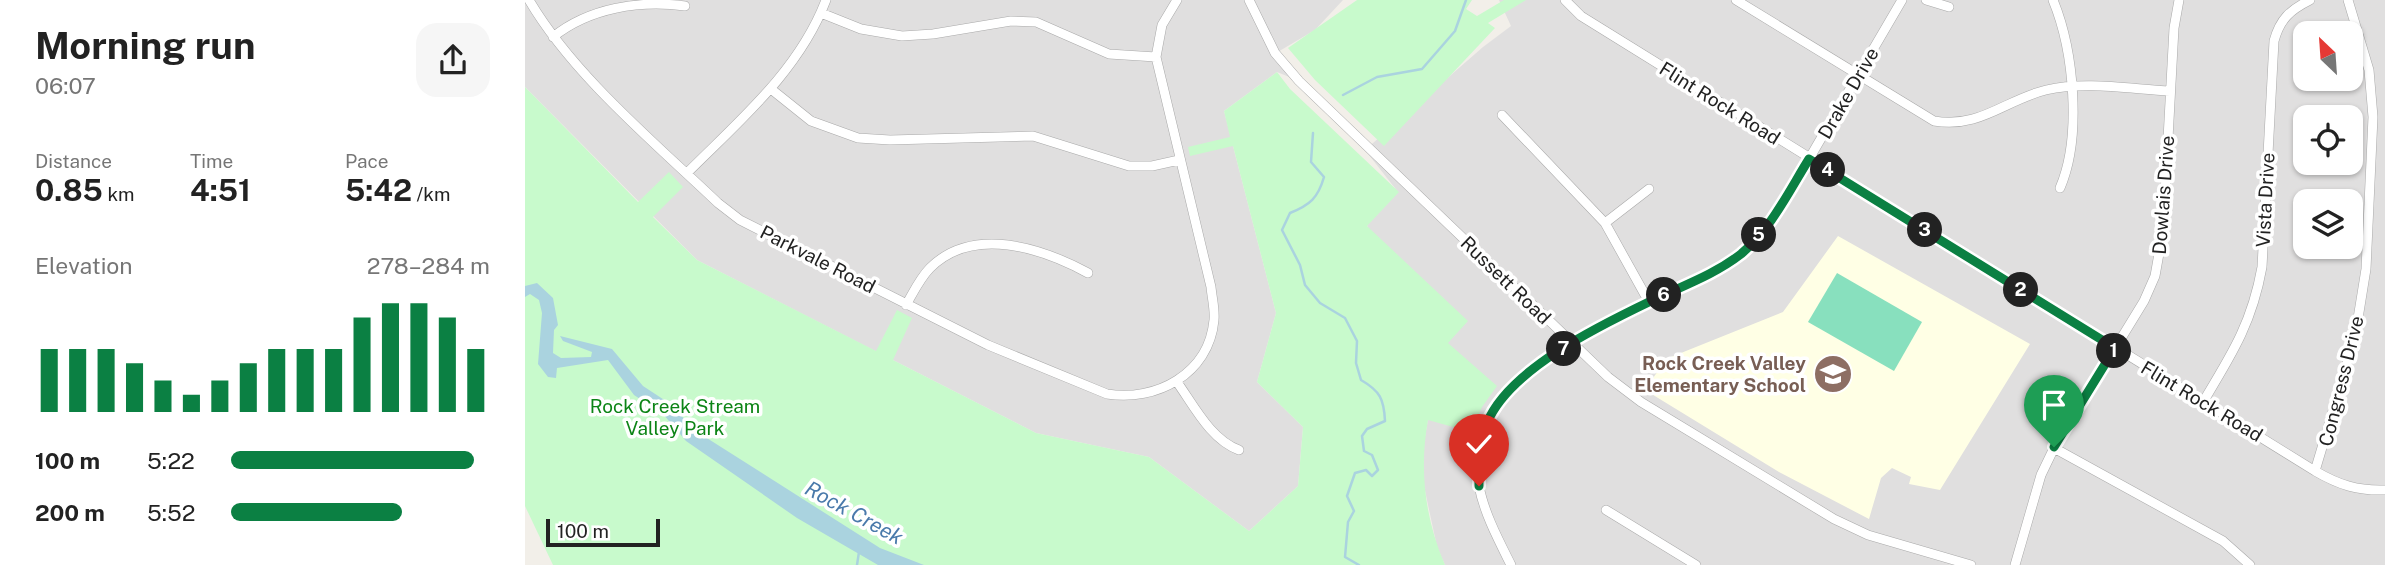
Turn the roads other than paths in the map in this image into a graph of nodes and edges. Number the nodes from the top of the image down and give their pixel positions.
1 (529, 0) edge
2 (826, 0) edge
3 (1177, 0) edge
4 (1249, 0) edge
5 (1565, 0) edge
6 (1736, 0) edge
7 (1902, 0) edge
8 (1926, 0) edge
9 (2053, 0) edge
10 (2179, 0) edge
11 (2310, 0) edge
12 (2348, 0) edge
13 (685, 6) dead end
14 (1949, 7) dead end
15 (821, 13) junction
16 (553, 37) junction
17 (1156, 57) junction
18 (1858, 75) junction
19 (2070, 87) junction
20 (771, 89) junction
21 (2170, 91) junction
22 (1502, 115) dead end
23 (1809, 159) junction
24 (1179, 160) junction
25 (687, 173) junction
26 (2060, 188) dead end
27 (1649, 189) dead end
28 (1605, 223) junction
29 (1088, 273) dead end
30 (1649, 302) junction
31 (906, 305) junction
32 (1572, 344) junction
33 (2115, 348) junction
34 (1177, 382) junction
35 (2203, 402) junction
36 (2054, 447) junction
37 (1239, 450) dead end
38 (2315, 471) junction
39 (2385, 490) edge
40 (1606, 510) dead end
41 (1511, 565) edge
42 (1696, 565) edge
43 (1971, 565) edge
44 (2015, 565) edge
45 (2250, 565) edge

1 - 16 street, Parkvale Road
2 - 15 street
3 - 17 street
4 - 32 street, Russett Road
5 - 23 street, Flint Rock Road
6 - 18 street
7 - 18 street, Drake Drive
8 - 14 street
9 - 19 street
10 - 21 street, Dowlais Drive
11 - 35 street, Vista Drive
12 - 38 street, Congress Drive
13 - 16 street
15 - 17 street
15 - 20 street
16 - 25 street, Parkvale Road
17 - 24 street
18 - 19 street
18 - 23 street, Drake Drive
19 - 21 street
19 - 26 street
20 - 24 street
20 - 25 street
21 - 33 street, Dowlais Drive
22 - 28 street
23 - 30 street, Drake Drive
23 - 33 street, Flint Rock Road
24 - 34 street
25 - 31 street, Parkvale Road
27 - 28 street
28 - 30 street
29 - 31 street
30 - 32 street, Drake Drive
31 - 34 street, Parkvale Road
32 - 41 street, Drake Drive
32 - 43 street, Russett Road
33 - 35 street, Flint Rock Road
33 - 36 street, Dowlais Drive
34 - 37 street
35 - 38 street, Flint Rock Road
36 - 44 street, Dowlais Drive
36 - 45 street
38 - 39 street, Flint Rock Road
40 - 42 street

